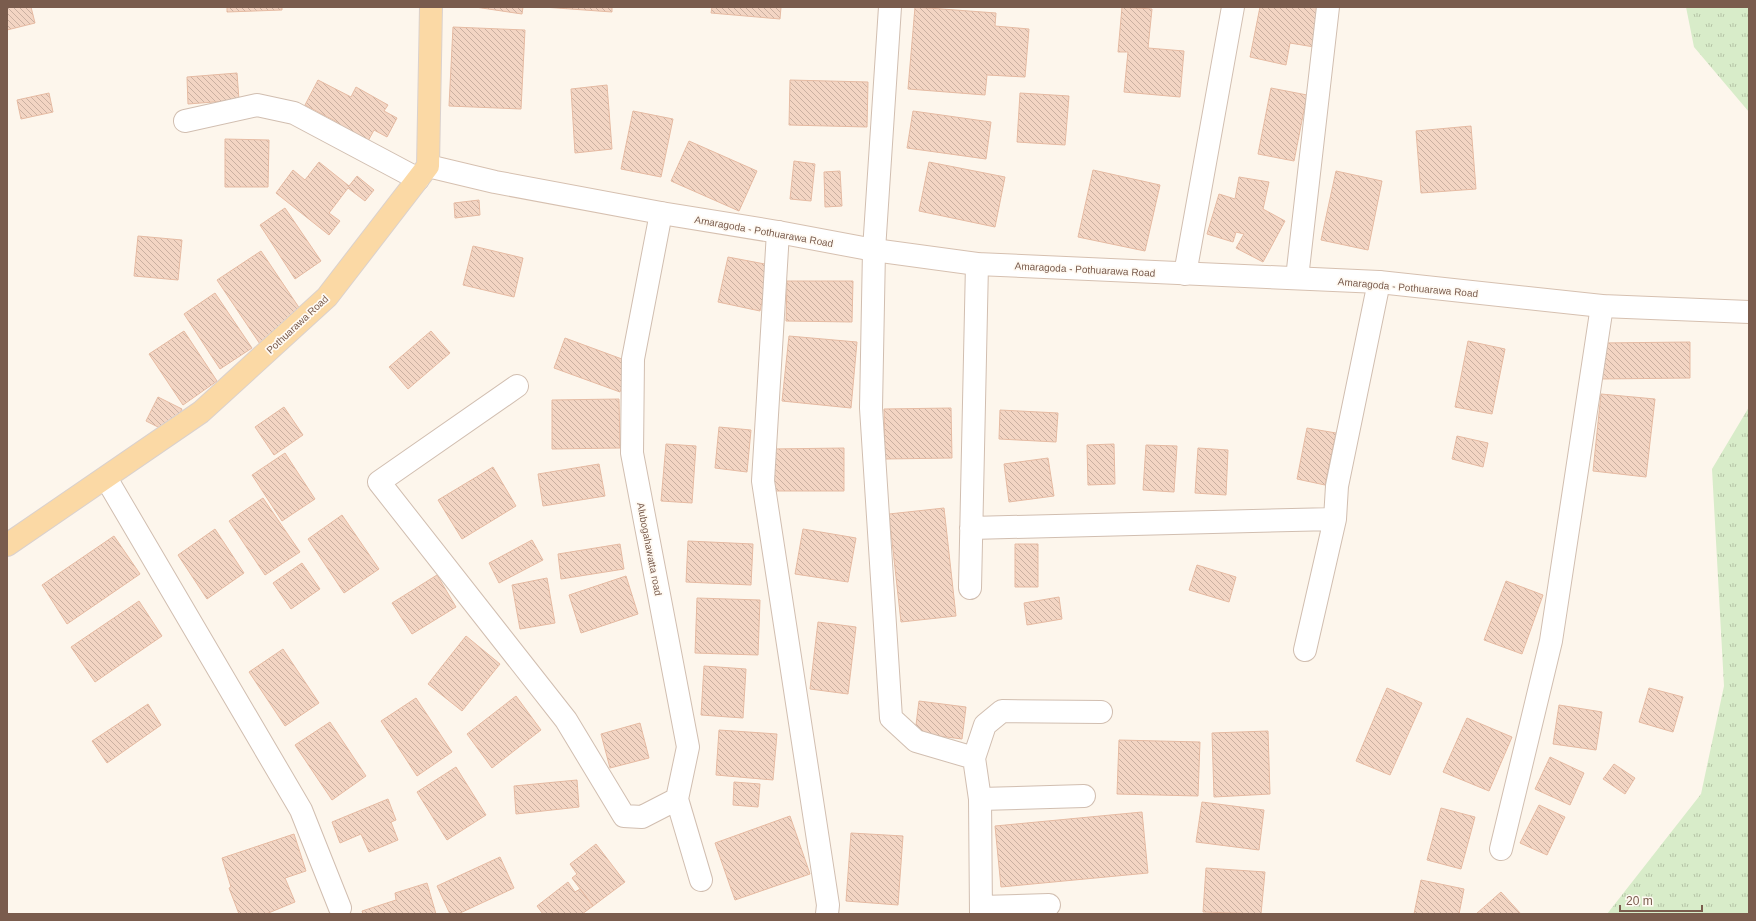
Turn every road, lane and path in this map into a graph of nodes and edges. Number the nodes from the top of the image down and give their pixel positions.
1 (431, 7) edge
2 (890, 7) edge
3 (1233, 7) edge
4 (1328, 7) edge
5 (185, 121) dead end
6 (423, 172) junction
7 (662, 213) junction
8 (778, 232) junction
9 (874, 250) junction
10 (977, 264) junction
11 (1186, 274) junction
12 (1297, 278) junction
13 (1379, 282) junction
14 (1602, 306) junction
15 (1749, 312) edge
16 (517, 386) dead end
17 (106, 478) junction
18 (1335, 519) junction
19 (971, 528) junction
20 (7, 545) edge
21 (970, 588) dead end
22 (1305, 650) dead end
23 (1101, 712) dead end
24 (974, 758) junction
25 (1084, 796) dead end
26 (677, 799) junction
27 (980, 799) junction
28 (1501, 849) dead end
29 (701, 880) dead end
30 (1049, 905) dead end
31 (340, 908) dead end
32 (981, 910) edge
33 (827, 914) edge

1 - 6 main road
2 - 9 street
3 - 11 street
4 - 12 street
5 - 6 street, Amaragoda - Pothuarawa Road
6 - 7 street, Amaragoda - Pothuarawa Road
6 - 17 main road, Pothuarawa Road
7 - 8 street, Amaragoda - Pothuarawa Road
7 - 26 street, Alubogahawatta road
8 - 9 street, Amaragoda - Pothuarawa Road
8 - 33 street
9 - 10 street, Amaragoda - Pothuarawa Road
9 - 24 street
10 - 11 street, Amaragoda - Pothuarawa Road
10 - 19 street
11 - 12 street, Amaragoda - Pothuarawa Road
12 - 13 street, Amaragoda - Pothuarawa Road
13 - 14 street, Amaragoda - Pothuarawa Road
13 - 18 street
14 - 15 street, Amaragoda - Pothuarawa Road
14 - 28 street
16 - 26 street
17 - 20 main road, Pothuarawa Road
17 - 31 street
18 - 19 street
18 - 22 street
19 - 21 street
23 - 24 street
24 - 27 street
25 - 27 street
26 - 29 street, Alubogahawatta road
27 - 32 street
30 - 32 street

